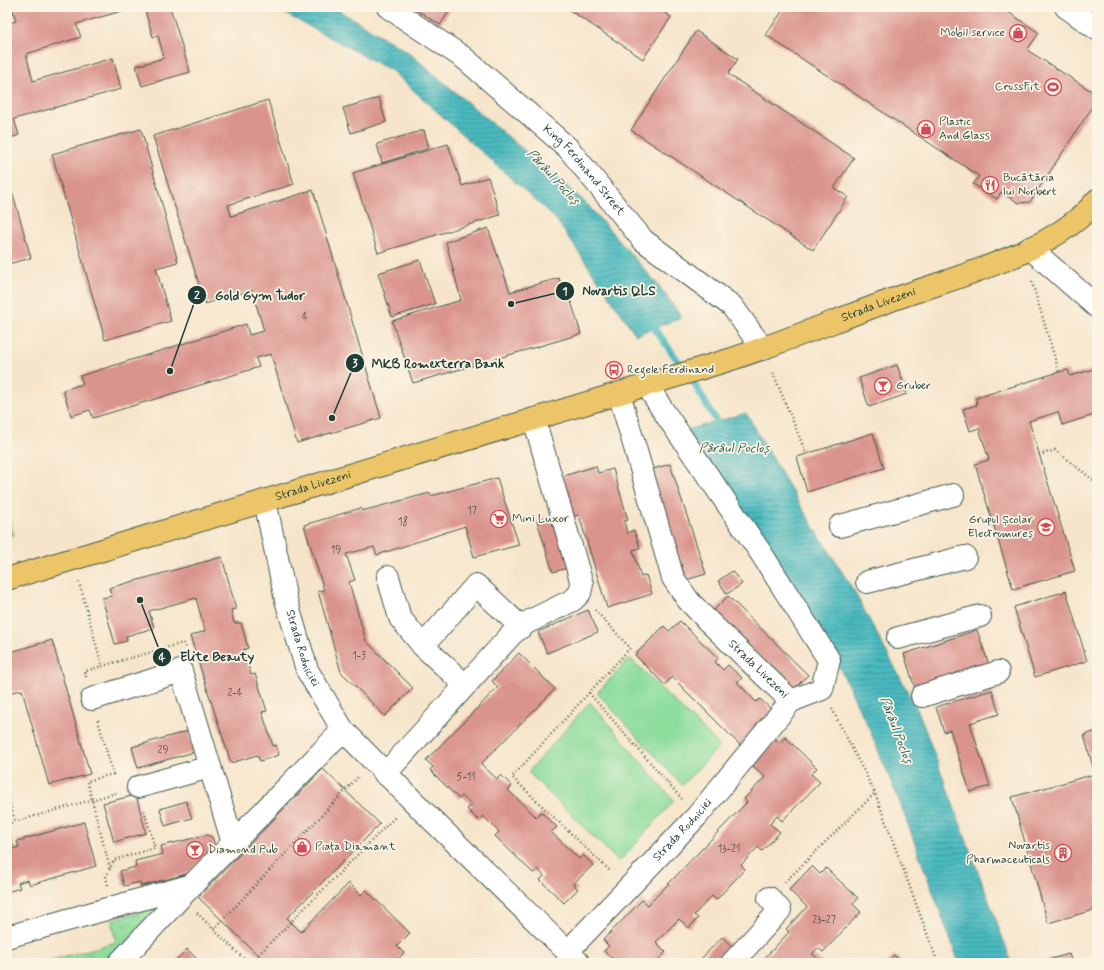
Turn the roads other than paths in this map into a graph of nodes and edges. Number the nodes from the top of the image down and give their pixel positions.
1 (388, 7) edge
2 (1066, 7) edge
3 (1097, 29) edge
4 (1097, 200) edge
5 (1030, 248) junction
6 (1097, 308) edge
7 (763, 349) junction
8 (649, 384) junction
9 (619, 393) junction
10 (534, 419) junction
11 (953, 495) dead end
12 (265, 501) junction
13 (840, 526) dead end
14 (965, 557) dead end
15 (388, 577) dead end
16 (7, 579) edge
17 (867, 582) dead end
18 (980, 616) dead end
19 (521, 627) junction
20 (898, 638) dead end
21 (423, 646) junction
22 (998, 672) dead end
23 (465, 685) junction
24 (922, 696) dead end
25 (92, 699) road end
26 (791, 701) junction
27 (343, 730) junction
28 (210, 767) junction
29 (385, 774) junction
30 (138, 786) road end
31 (233, 843) junction
32 (186, 891) junction
33 (769, 898) road end
34 (7, 937) edge
35 (573, 958) edge
36 (119, 963) edge
37 (732, 963) edge

1 - 7 street, King Ferdinand Street
2 - 3 street
4 - 5 main road, Strada Livezeni
5 - 6 street
5 - 7 main road, Strada Livezeni
7 - 8 main road, Strada Livezeni
8 - 9 main road, Strada Livezeni
8 - 26 street, Strada Livezeni
9 - 10 main road, Strada Livezeni
9 - 26 street, Strada Livezeni
10 - 12 main road, Strada Livezeni
10 - 19 street
11 - 13 street
12 - 16 main road, Strada Livezeni
12 - 27 street, Strada Rodniciei
14 - 17 street
15 - 21 street
18 - 20 street
19 - 21 street
19 - 23 street
21 - 23 street
22 - 24 street
23 - 29 street
25 - 28 street
26 - 35 street, Strada Rodniciei
27 - 29 street, Strada Rodniciei
27 - 31 street
28 - 30 street
28 - 31 street
29 - 35 street, Strada Rodniciei
31 - 32 street
32 - 34 street
32 - 36 street
33 - 37 street

